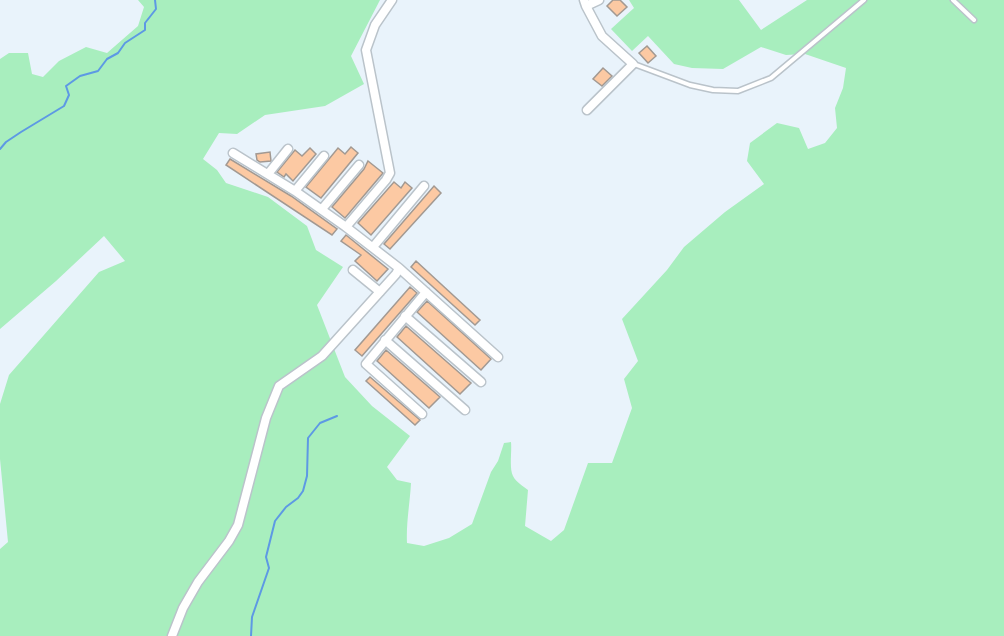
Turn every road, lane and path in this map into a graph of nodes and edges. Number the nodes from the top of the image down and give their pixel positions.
1 (392, 0) edge
2 (599, 0) edge
3 (864, 0) edge
4 (952, 0) edge
5 (585, 3) edge
6 (974, 20) dead end
7 (633, 64) junction
8 (587, 110) dead end
9 (288, 149) dead end
10 (233, 153) dead end
11 (324, 156) dead end
12 (359, 165) dead end
13 (268, 174) junction
14 (424, 186) dead end
15 (295, 191) junction
16 (322, 209) junction
17 (346, 227) junction
18 (373, 247) junction
19 (399, 268) junction
20 (353, 270) dead end
21 (380, 292) junction
22 (426, 292) junction
23 (405, 316) junction
24 (385, 340) junction
25 (498, 357) dead end
26 (481, 382) dead end
27 (465, 410) dead end
28 (422, 414) dead end
29 (172, 636) edge

1 - 17 street
2 - 5 street
3 - 7 lane
4 - 6 lane
5 - 7 street
7 - 8 street
9 - 13 street
10 - 13 street
11 - 15 street
12 - 16 street
13 - 15 street
14 - 18 street
15 - 16 street
16 - 17 street
17 - 18 street
18 - 19 street
19 - 21 street
19 - 22 street
20 - 21 street
21 - 29 street
22 - 23 street
22 - 25 street
23 - 24 street
23 - 26 street
24 - 27 street
24 - 28 street

